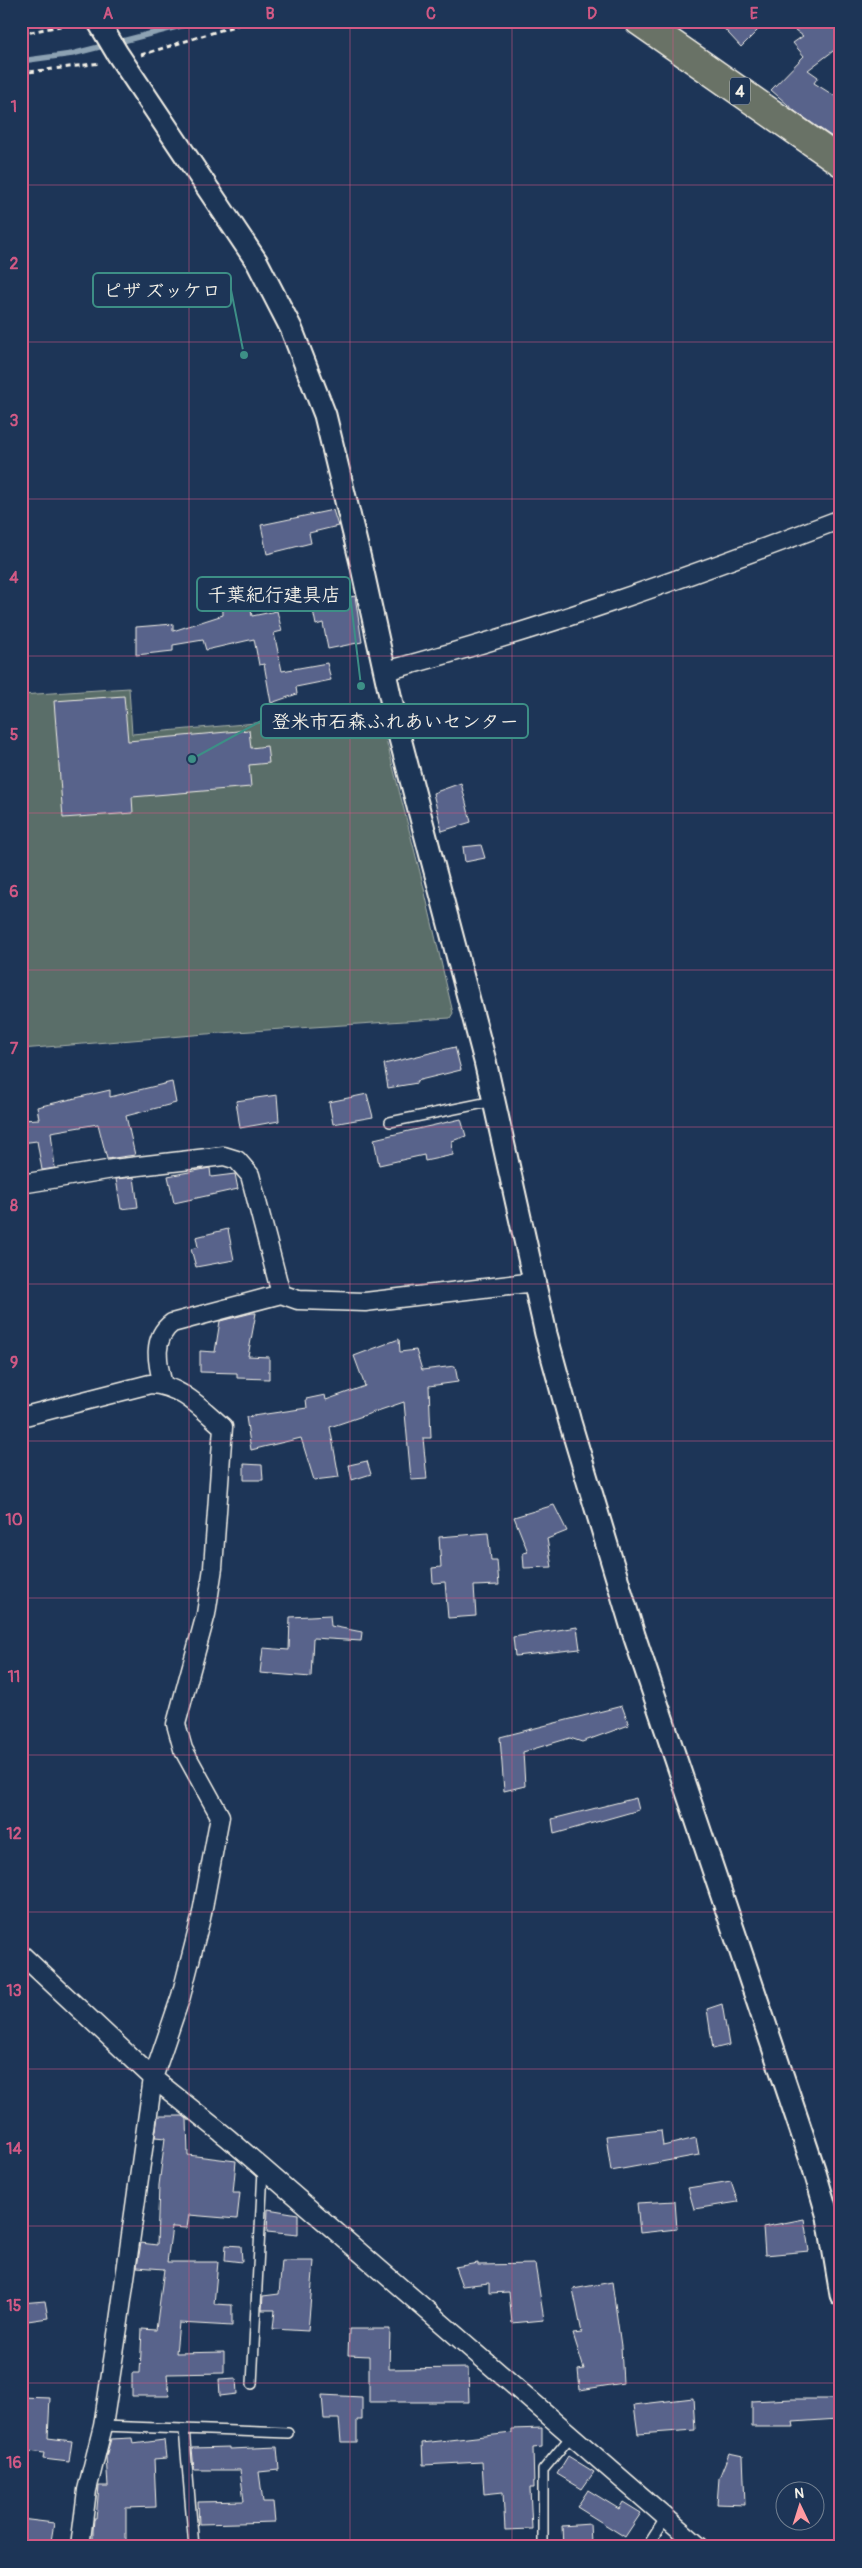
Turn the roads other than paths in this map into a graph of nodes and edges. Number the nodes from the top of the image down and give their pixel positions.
1 (99, 21) edge
2 (639, 21) edge
3 (841, 162) edge
4 (841, 519) edge
5 (386, 671) junction
6 (494, 1101) junction
7 (390, 1122) dead end
8 (21, 1184) edge
9 (535, 1282) junction
10 (281, 1294) junction
11 (163, 1385) junction
12 (21, 1418) edge
13 (21, 1954) edge
14 (153, 2078) junction
15 (263, 2168) junction
16 (841, 2295) edge
17 (252, 2384) dead end
18 (103, 2426) junction
19 (184, 2429) junction
20 (288, 2433) dead end
21 (572, 2435) junction
22 (666, 2517) junction
23 (80, 2547) edge
24 (194, 2547) edge
25 (543, 2547) edge
26 (647, 2547) edge
27 (700, 2547) edge

1 - 5 street
2 - 3 main road, 4
4 - 5 street
5 - 6 street
6 - 7 lane
6 - 9 street
8 - 10 street
9 - 10 street
9 - 16 street
10 - 11 street
11 - 12 street
11 - 14 street
13 - 14 street
14 - 15 street
14 - 18 street
15 - 17 lane
15 - 21 street
18 - 19 lane
18 - 23 street
19 - 20 lane
19 - 24 lane
21 - 22 street
21 - 25 lane
22 - 26 lane
22 - 27 street

